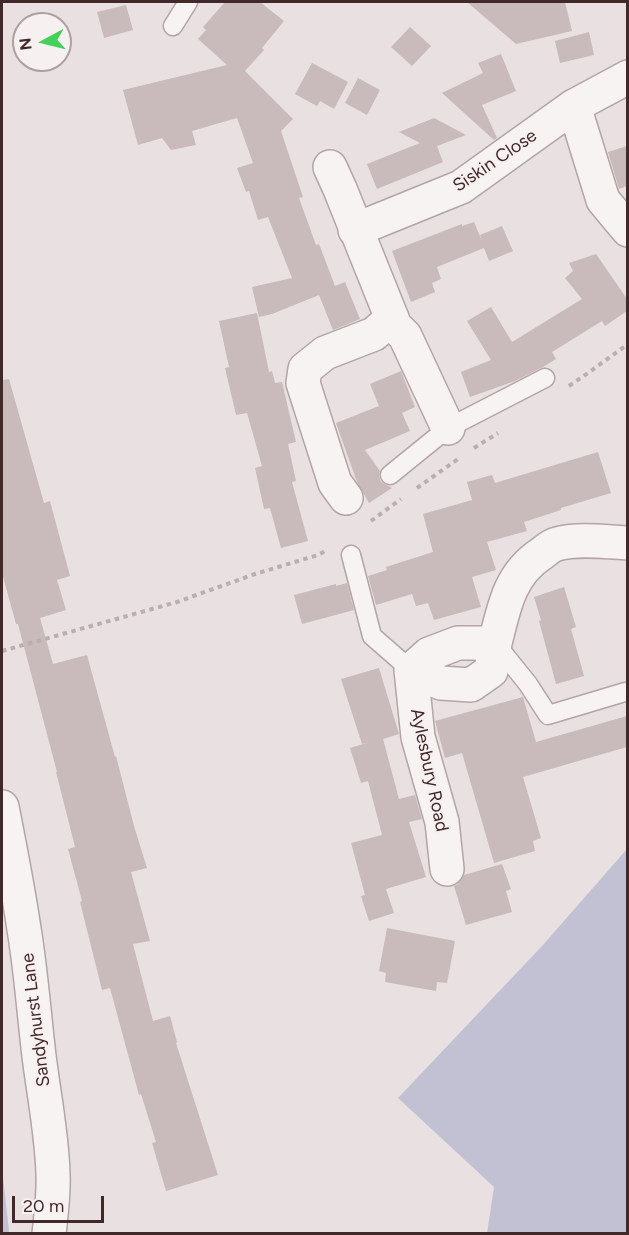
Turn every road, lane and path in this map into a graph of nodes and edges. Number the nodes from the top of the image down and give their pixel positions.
1 (188, 2) edge
2 (172, 26) dead end
3 (627, 77) edge
4 (574, 106) junction
5 (330, 167) dead end
6 (356, 230) junction
7 (627, 230) edge
8 (392, 318) junction
9 (545, 378) dead end
10 (448, 428) junction
11 (390, 475) dead end
12 (346, 498) dead end
13 (627, 543) edge
14 (351, 555) dead end
15 (495, 642) junction
16 (411, 670) junction
17 (625, 692) dead end
18 (2, 807) edge
19 (447, 869) dead end
20 (49, 1233) edge

1 - 2 lane
3 - 4 street, Siskin Close
4 - 6 street, Siskin Close
4 - 7 street
5 - 6 street
6 - 8 street
8 - 10 street
8 - 12 street
9 - 10 lane
10 - 11 lane
13 - 15 street
14 - 16 lane
15 - 16 street
15 - 17 lane
16 - 19 street, Aylesbury Road
18 - 20 street, Sandyhurst Lane

